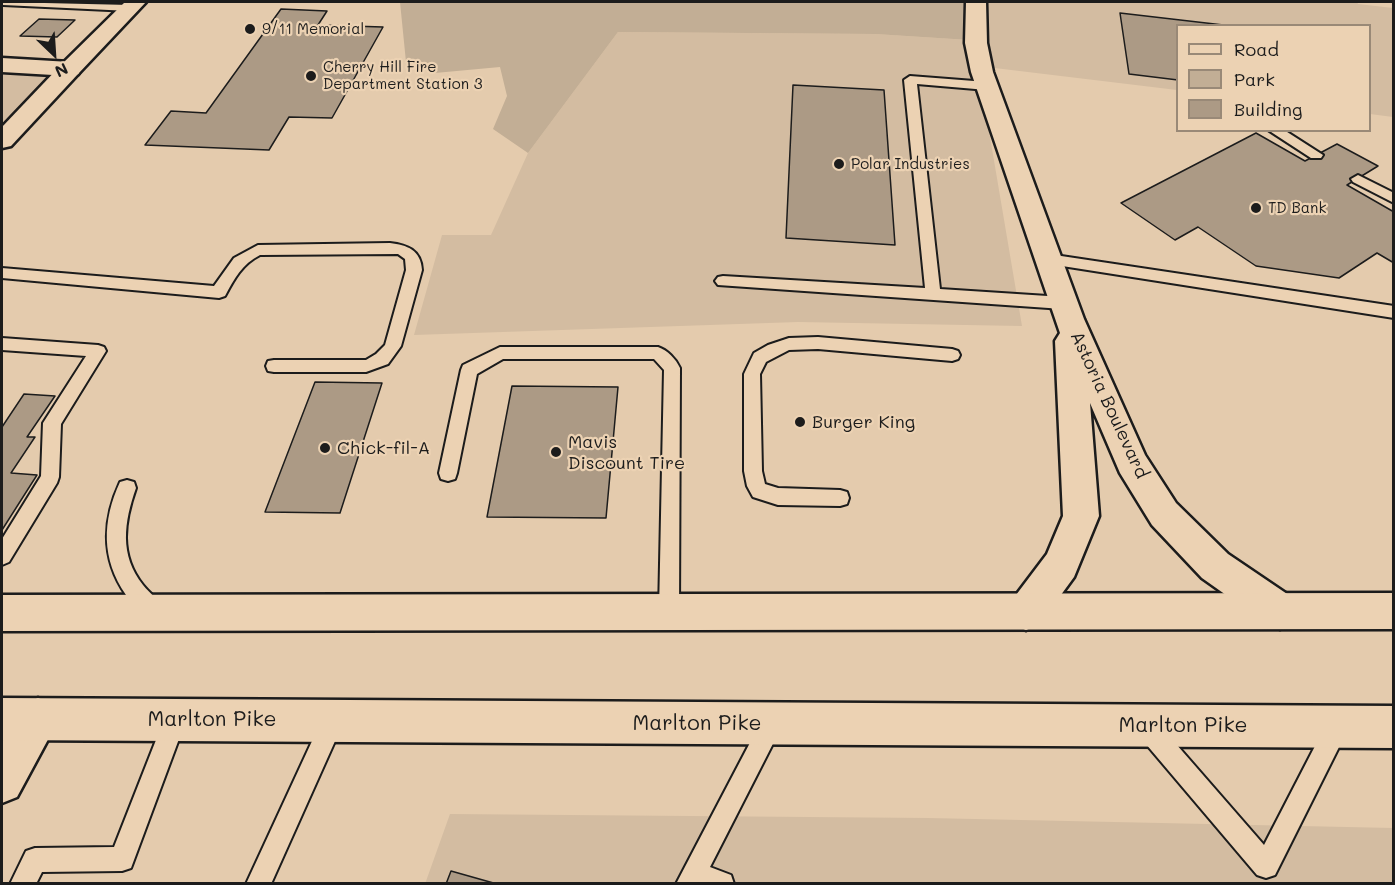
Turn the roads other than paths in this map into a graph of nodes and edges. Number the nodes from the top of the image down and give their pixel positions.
1 (3, 2) edge
2 (976, 2) edge
3 (133, 4) edge
4 (2, 65) edge
5 (70, 69) junction
6 (987, 86) junction
7 (1277, 132) edge
8 (2, 141) edge
9 (1316, 155) dead end
10 (1358, 179) dead end
11 (1394, 199) edge
12 (1048, 259) junction
13 (2, 273) edge
14 (723, 281) dead end
15 (933, 294) junction
16 (1066, 311) junction
17 (1394, 312) edge
18 (2, 344) edge
19 (952, 355) dead end
20 (274, 366) dead end
21 (448, 473) dead end
22 (127, 488) dead end
23 (840, 498) dead end
24 (2, 556) edge
25 (155, 611) junction
26 (1280, 611) junction
27 (1394, 611) edge
28 (669, 612) junction
29 (1026, 612) junction
30 (2, 613) edge
31 (20, 719) edge
32 (175, 720) junction
33 (333, 721) junction
34 (772, 724) junction
35 (1145, 726) junction
36 (1337, 727) junction
37 (1394, 728) edge
38 (2, 782) edge
39 (1267, 875) edge
40 (690, 879) edge
41 (21, 884) edge
42 (258, 884) edge
43 (722, 884) edge

1 - 3 lane
2 - 6 main road, Astoria Boulevard
3 - 5 main road
4 - 5 main road
5 - 8 main road
6 - 12 main road, Astoria Boulevard
6 - 15 lane
7 - 9 lane
10 - 11 lane
12 - 16 main road, Astoria Boulevard
12 - 17 lane
13 - 20 lane
14 - 15 lane
15 - 16 lane
16 - 26 main road, Astoria Boulevard
16 - 29 main road, Astoria Boulevard
18 - 24 lane
19 - 23 lane
21 - 28 lane
22 - 25 lane
25 - 28 main road
25 - 30 main road
26 - 27 main road
26 - 29 main road
28 - 29 main road
31 - 32 main road, Marlton Pike
31 - 38 main road
32 - 33 main road, Marlton Pike
32 - 41 lane
33 - 34 main road, Marlton Pike
33 - 42 lane
34 - 35 main road, Marlton Pike
34 - 40 lane
35 - 36 main road, Marlton Pike
35 - 39 lane
36 - 37 main road, Marlton Pike
36 - 39 lane
40 - 43 lane

